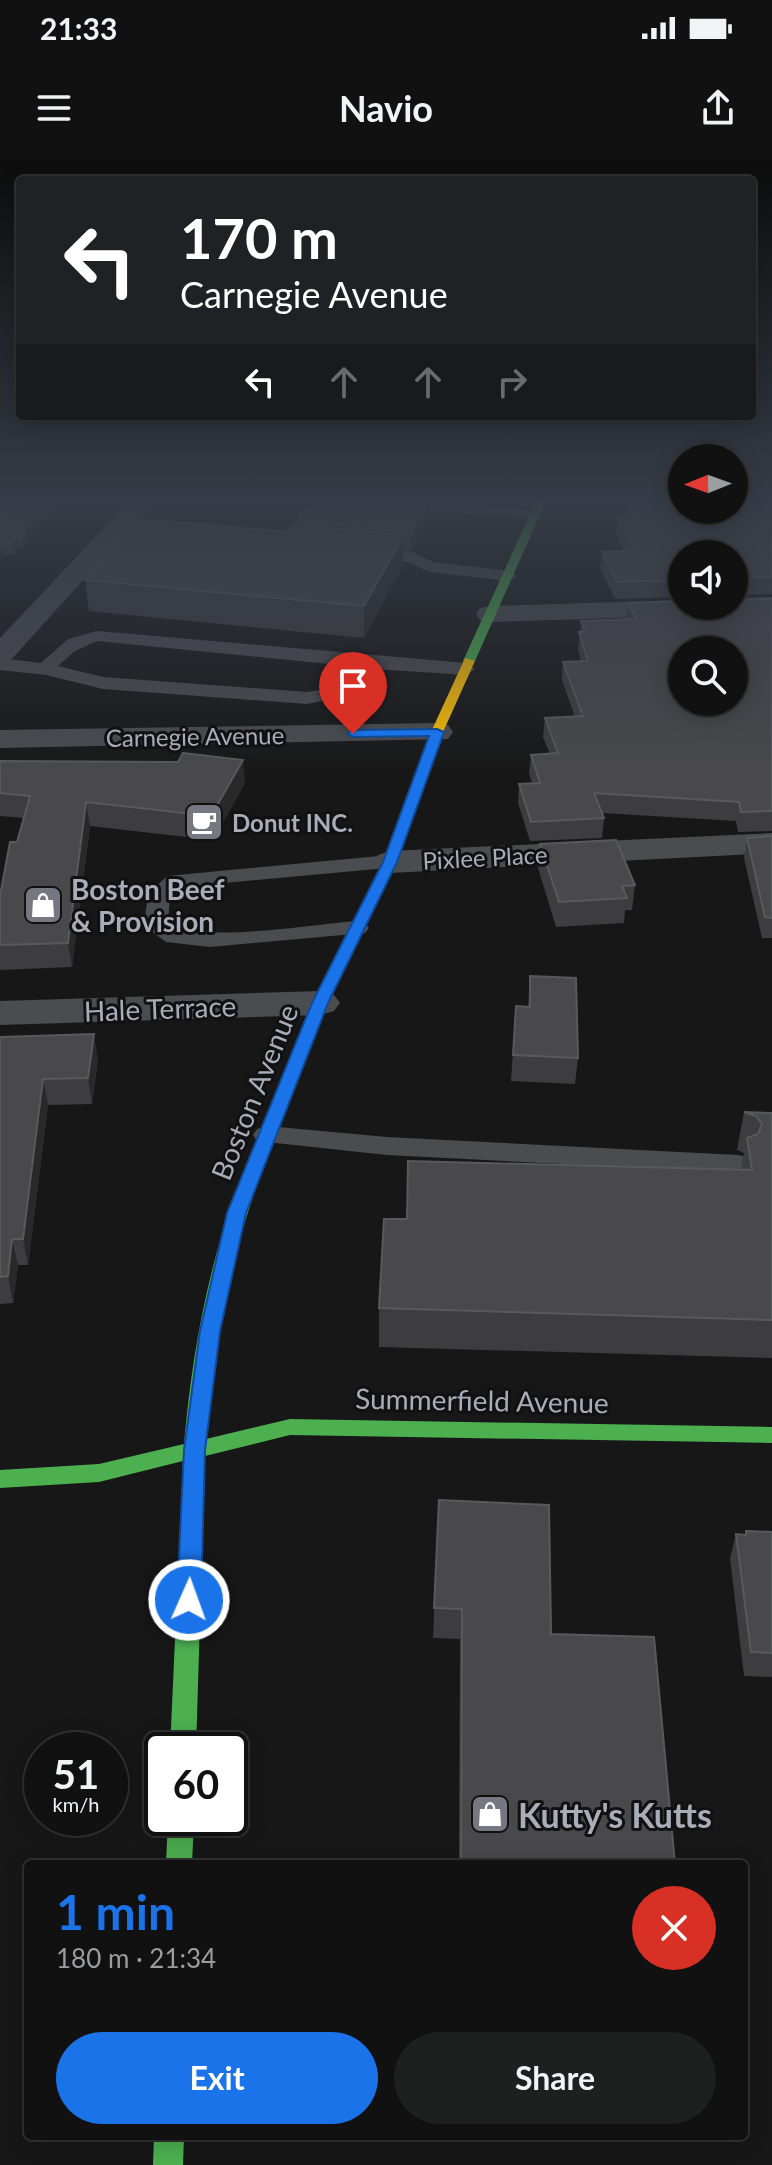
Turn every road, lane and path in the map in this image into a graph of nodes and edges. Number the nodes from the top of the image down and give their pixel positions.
1 (60, 591) edge
2 (502, 591) edge
3 (772, 605) edge
4 (490, 614) junction
5 (0, 655) edge
6 (371, 663) junction
7 (0, 664) edge
8 (46, 669) junction
9 (466, 669) junction
10 (247, 696) junction
11 (437, 732) junction
12 (243, 735) junction
13 (0, 739) edge
14 (772, 843) edge
15 (390, 862) junction
16 (357, 928) junction
17 (320, 1003) junction
18 (0, 1013) edge
19 (267, 1135) junction
20 (738, 1164) dead end
21 (772, 1435) edge
22 (194, 1450) junction
23 (0, 1479) edge
24 (184, 1732) edge
25 (180, 1836) edge
26 (179, 1860) edge
27 (169, 2140) edge
28 (168, 2165) edge

1 - 5 street
2 - 4 main road, Boston Avenue
3 - 4 street
4 - 9 main road, Boston Avenue
6 - 8 lane
6 - 9 lane
6 - 10 lane
7 - 8 lane
8 - 10 lane
9 - 11 main road, Boston Avenue
10 - 12 lane
11 - 12 street, Carnegie Avenue
11 - 15 main road, Boston Avenue
12 - 13 street, Carnegie Avenue
14 - 15 street, Pixlee Place
15 - 16 main road, Boston Avenue
15 - 16 lane
16 - 17 main road, Boston Avenue
17 - 18 street, Hale Terrace
17 - 19 main road, Boston Avenue
19 - 20 lane
19 - 22 main road, Boston Avenue
21 - 22 main road, Summerfield Avenue
22 - 23 main road, Summerfield Avenue
22 - 24 main road, Boston Avenue
25 - 26 main road
27 - 28 main road

